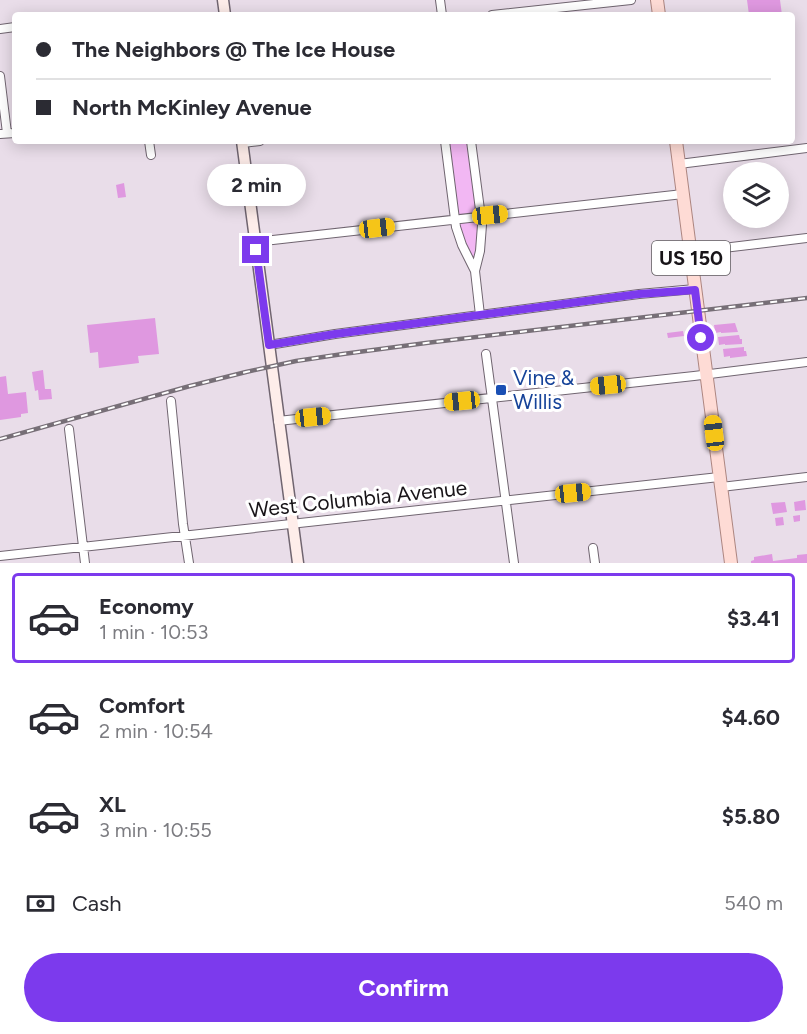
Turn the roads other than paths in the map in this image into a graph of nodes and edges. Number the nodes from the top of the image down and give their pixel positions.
1 (631, 0) edge
2 (520, 12) edge
3 (0, 76) edge
4 (8, 133) edge
5 (149, 144) edge
6 (242, 144) edge
7 (445, 144) edge
8 (471, 144) edge
9 (676, 144) edge
10 (807, 148) edge
11 (151, 155) dead end
12 (679, 164) junction
13 (682, 194) junction
14 (481, 216) junction
15 (455, 219) junction
16 (807, 238) edge
17 (255, 242) junction
18 (690, 252) junction
19 (475, 270) junction
20 (695, 290) junction
21 (480, 315) junction
22 (269, 345) junction
23 (486, 354) dead end
24 (807, 362) edge
25 (706, 374) junction
26 (492, 398) junction
27 (171, 401) dead end
28 (278, 421) junction
29 (69, 429) dead end
30 (807, 477) edge
31 (720, 482) junction
32 (506, 500) junction
33 (293, 525) junction
34 (186, 536) junction
35 (83, 547) junction
36 (593, 548) dead end
37 (0, 556) edge
38 (86, 563) edge
39 (189, 563) edge
40 (297, 563) edge
41 (514, 563) edge
42 (595, 563) edge
43 (731, 563) edge

1 - 2 street
3 - 4 street
5 - 11 street
6 - 17 street
7 - 15 street
8 - 14 street
9 - 12 main road, US 150
10 - 12 street
12 - 13 main road, US 150
13 - 14 street
13 - 18 main road, US 150
14 - 15 street
14 - 19 street
15 - 17 street
15 - 19 street
16 - 18 street
17 - 22 street
18 - 20 main road, US 150
19 - 21 street
20 - 21 street
20 - 25 main road, US 150
21 - 22 street
22 - 28 street
23 - 26 street
24 - 25 street
25 - 26 street
25 - 31 main road, US 150
26 - 28 street
26 - 32 street
27 - 34 street
28 - 33 street
29 - 35 street
30 - 31 street, West Columbia Avenue
31 - 32 street, West Columbia Avenue
31 - 43 main road, US 150
32 - 33 street, West Columbia Avenue
32 - 41 street
33 - 34 street, West Columbia Avenue
33 - 40 street
34 - 35 street, West Columbia Avenue
34 - 39 street
35 - 37 street, West Columbia Avenue
35 - 38 street
36 - 42 street

